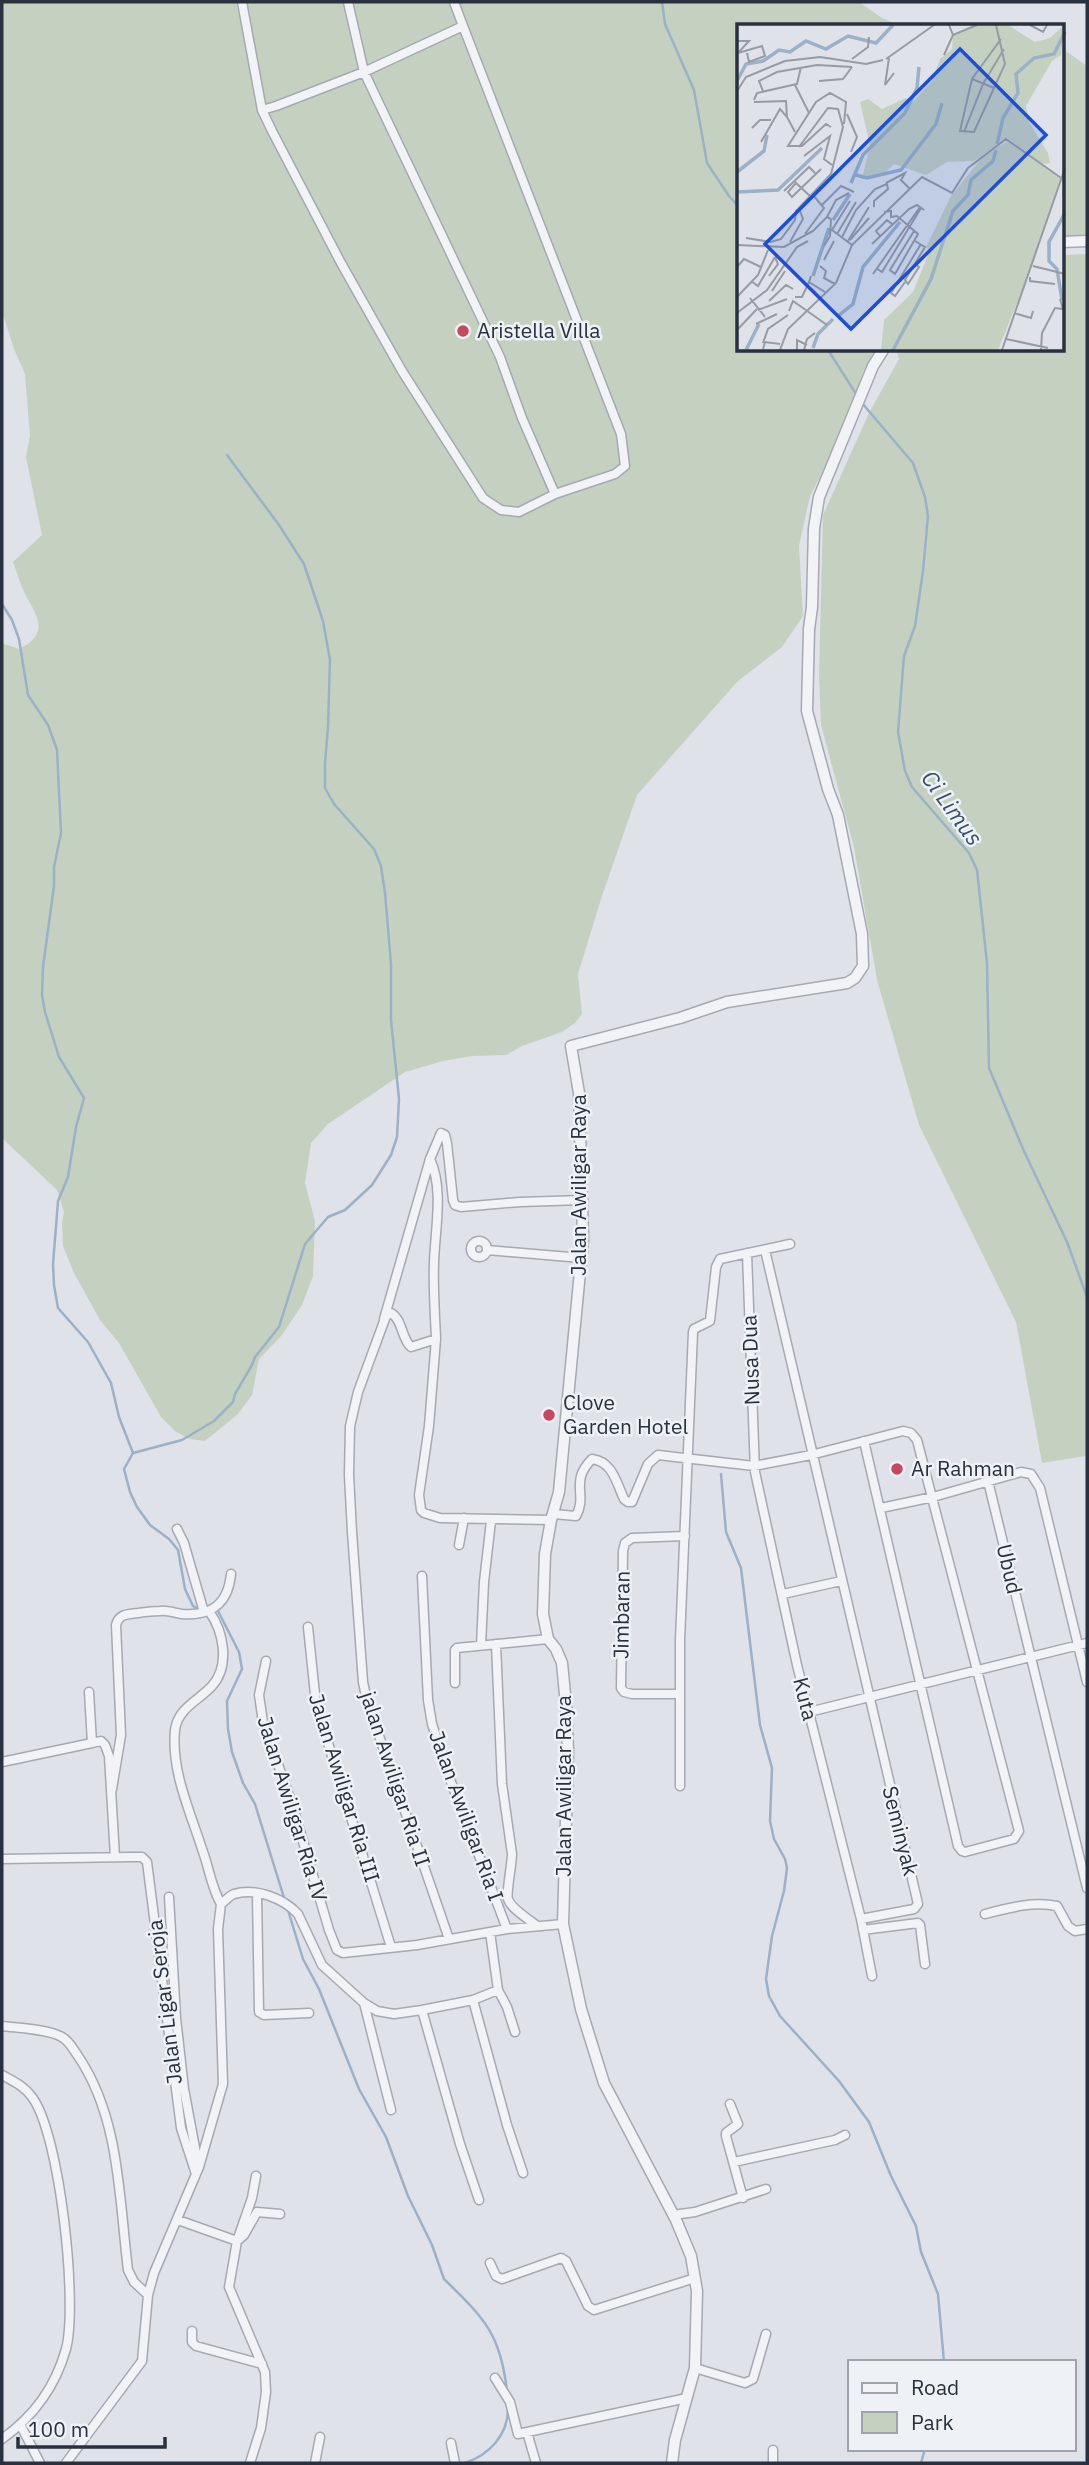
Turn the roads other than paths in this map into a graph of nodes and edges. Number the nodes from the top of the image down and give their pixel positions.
1 (242, 2) edge
2 (348, 2) edge
3 (454, 2) edge
4 (463, 26) junction
5 (364, 72) junction
6 (262, 110) junction
7 (1087, 240) edge
8 (1064, 242) edge
9 (882, 352) edge
10 (555, 494) junction
11 (430, 1159) junction
12 (583, 1200) junction
13 (790, 1244) dead end
14 (487, 1250) dead end
15 (765, 1250) junction
16 (747, 1253) junction
17 (581, 1258) junction
18 (384, 1318) junction
19 (436, 1339) junction
20 (864, 1441) junction
21 (811, 1455) junction
22 (689, 1459) junction
23 (754, 1466) junction
24 (988, 1481) junction
25 (933, 1497) junction
26 (881, 1508) junction
27 (552, 1517) junction
28 (464, 1518) junction
29 (491, 1521) junction
30 (177, 1528) dead end
31 (685, 1536) junction
32 (459, 1545) dead end
33 (231, 1574) dead end
34 (422, 1576) dead end
35 (841, 1581) junction
36 (783, 1594) junction
37 (207, 1612) junction
38 (307, 1628) dead end
39 (548, 1639) junction
40 (496, 1644) junction
41 (1083, 1644) edge
42 (481, 1645) junction
43 (1030, 1657) junction
44 (266, 1661) dead end
45 (976, 1672) junction
46 (1087, 1682) edge
47 (455, 1683) dead end
48 (920, 1685) junction
49 (89, 1692) dead end
50 (680, 1694) junction
51 (869, 1699) junction
52 (809, 1712) junction
53 (92, 1743) junction
54 (2, 1762) edge
55 (680, 1786) dead end
56 (112, 1789) junction
57 (115, 1857) junction
58 (2, 1859) edge
59 (1087, 1888) edge
60 (257, 1894) junction
61 (169, 1897) dead end
62 (220, 1904) junction
63 (985, 1914) dead end
64 (861, 1919) junction
65 (563, 1924) junction
66 (537, 1926) junction
67 (1087, 1928) edge
68 (507, 1929) junction
69 (863, 1930) junction
70 (490, 1931) junction
71 (449, 1939) junction
72 (391, 1947) junction
73 (925, 1964) dead end
74 (872, 1976) dead end
75 (498, 1990) junction
76 (473, 2000) junction
77 (364, 2003) junction
78 (422, 2010) junction
79 (309, 2013) dead end
80 (2, 2026) edge
81 (515, 2032) dead end
82 (2, 2075) edge
83 (730, 2104) dead end
84 (391, 2110) dead end
85 (845, 2135) dead end
86 (734, 2162) junction
87 (197, 2171) junction
88 (523, 2173) dead end
89 (256, 2176) dead end
90 (766, 2189) dead end
91 (743, 2198) junction
92 (479, 2200) dead end
93 (280, 2214) dead end
94 (673, 2215) junction
95 (178, 2220) junction
96 (237, 2241) junction
97 (490, 2263) dead end
98 (695, 2278) junction
99 (148, 2295) junction
100 (192, 2331) dead end
101 (766, 2334) dead end
102 (261, 2364) junction
103 (695, 2368) junction
104 (495, 2378) dead end
105 (687, 2398) junction
106 (21, 2426) junction
107 (527, 2432) junction
108 (320, 2437) dead end
109 (2, 2439) edge
110 (451, 2443) dead end
111 (773, 2450) dead end
112 (40, 2463) edge
113 (66, 2463) edge
114 (250, 2463) edge
115 (315, 2463) edge
116 (455, 2463) edge
117 (529, 2463) edge
118 (536, 2463) edge
119 (672, 2463) edge
120 (773, 2463) edge

1 - 6 street
2 - 5 street
3 - 4 street
4 - 5 street
4 - 10 street
5 - 6 street
5 - 10 street
6 - 10 street
7 - 8 street
9 - 12 street, Jalan Awiligar Raya
11 - 12 street
11 - 18 street, jalan Awiligar Ria II
11 - 19 street
12 - 17 street, Jalan Awiligar Raya
13 - 15 street, Nusa Dua
14 - 17 street
15 - 16 street, Nusa Dua
15 - 21 street
16 - 22 street, Nusa Dua
16 - 23 street, Nusa Dua
17 - 27 street, Jalan Awiligar Raya
18 - 19 street
18 - 71 street, jalan Awiligar Ria II
19 - 28 street
20 - 21 street
20 - 25 street
20 - 26 street
21 - 23 street
21 - 35 street
22 - 23 street
22 - 27 street
22 - 31 street
23 - 36 street, Kuta
24 - 25 street
24 - 41 street
24 - 43 street, Ubud
25 - 26 street
25 - 45 street
26 - 48 street
27 - 29 street
27 - 39 street, Jalan Awiligar Raya
28 - 29 street
28 - 32 street
29 - 42 street
30 - 37 street
31 - 50 street
31 - 50 street, Jimbaran
33 - 37 street
34 - 68 street, Jalan Awiligar Ria I
35 - 36 street
35 - 51 street
36 - 52 street, Kuta
37 - 56 street
37 - 62 street
38 - 72 street, Jalan Awiligar Ria III
39 - 40 street
39 - 65 street, Jalan Awiligar Raya
40 - 42 street
40 - 66 street
41 - 43 street
41 - 46 street
42 - 47 street
43 - 45 street
43 - 59 street
44 - 72 street, Jalan Awiligar Ria IV
45 - 48 street
45 - 48 street
48 - 51 street
49 - 53 street
50 - 55 street
51 - 52 street
51 - 64 street, Seminyak
52 - 64 street, Kuta
53 - 54 street
53 - 56 street
56 - 57 street
57 - 58 street
57 - 87 street, Jalan Ligar Seroja
60 - 62 street
60 - 77 street
60 - 79 street
61 - 87 street
62 - 87 street
63 - 67 street
64 - 69 street, Kuta
65 - 66 street
65 - 94 street, Jalan Awiligar Raya
66 - 68 street
68 - 70 street
69 - 73 street
69 - 74 street, Kuta
70 - 71 street
70 - 75 street
71 - 72 street
75 - 76 street
75 - 81 street
76 - 78 street
76 - 88 street
77 - 78 street
77 - 84 street
78 - 92 street
80 - 99 street
82 - 106 street
83 - 86 street
85 - 86 street
86 - 91 street
87 - 95 street
89 - 96 street
90 - 91 street
91 - 94 street
93 - 96 street
94 - 98 street, Jalan Awiligar Raya
95 - 96 street
95 - 99 street
96 - 102 street
97 - 98 street
98 - 103 street, Jalan Awiligar Raya
99 - 113 street
100 - 102 street
101 - 103 street
102 - 114 street
103 - 105 street, Jalan Awiligar Raya
104 - 107 street
105 - 107 street
105 - 119 street, Jalan Awiligar Raya
106 - 109 street
106 - 112 street
107 - 118 street
108 - 115 street
110 - 116 street
111 - 120 street
117 - 118 street

